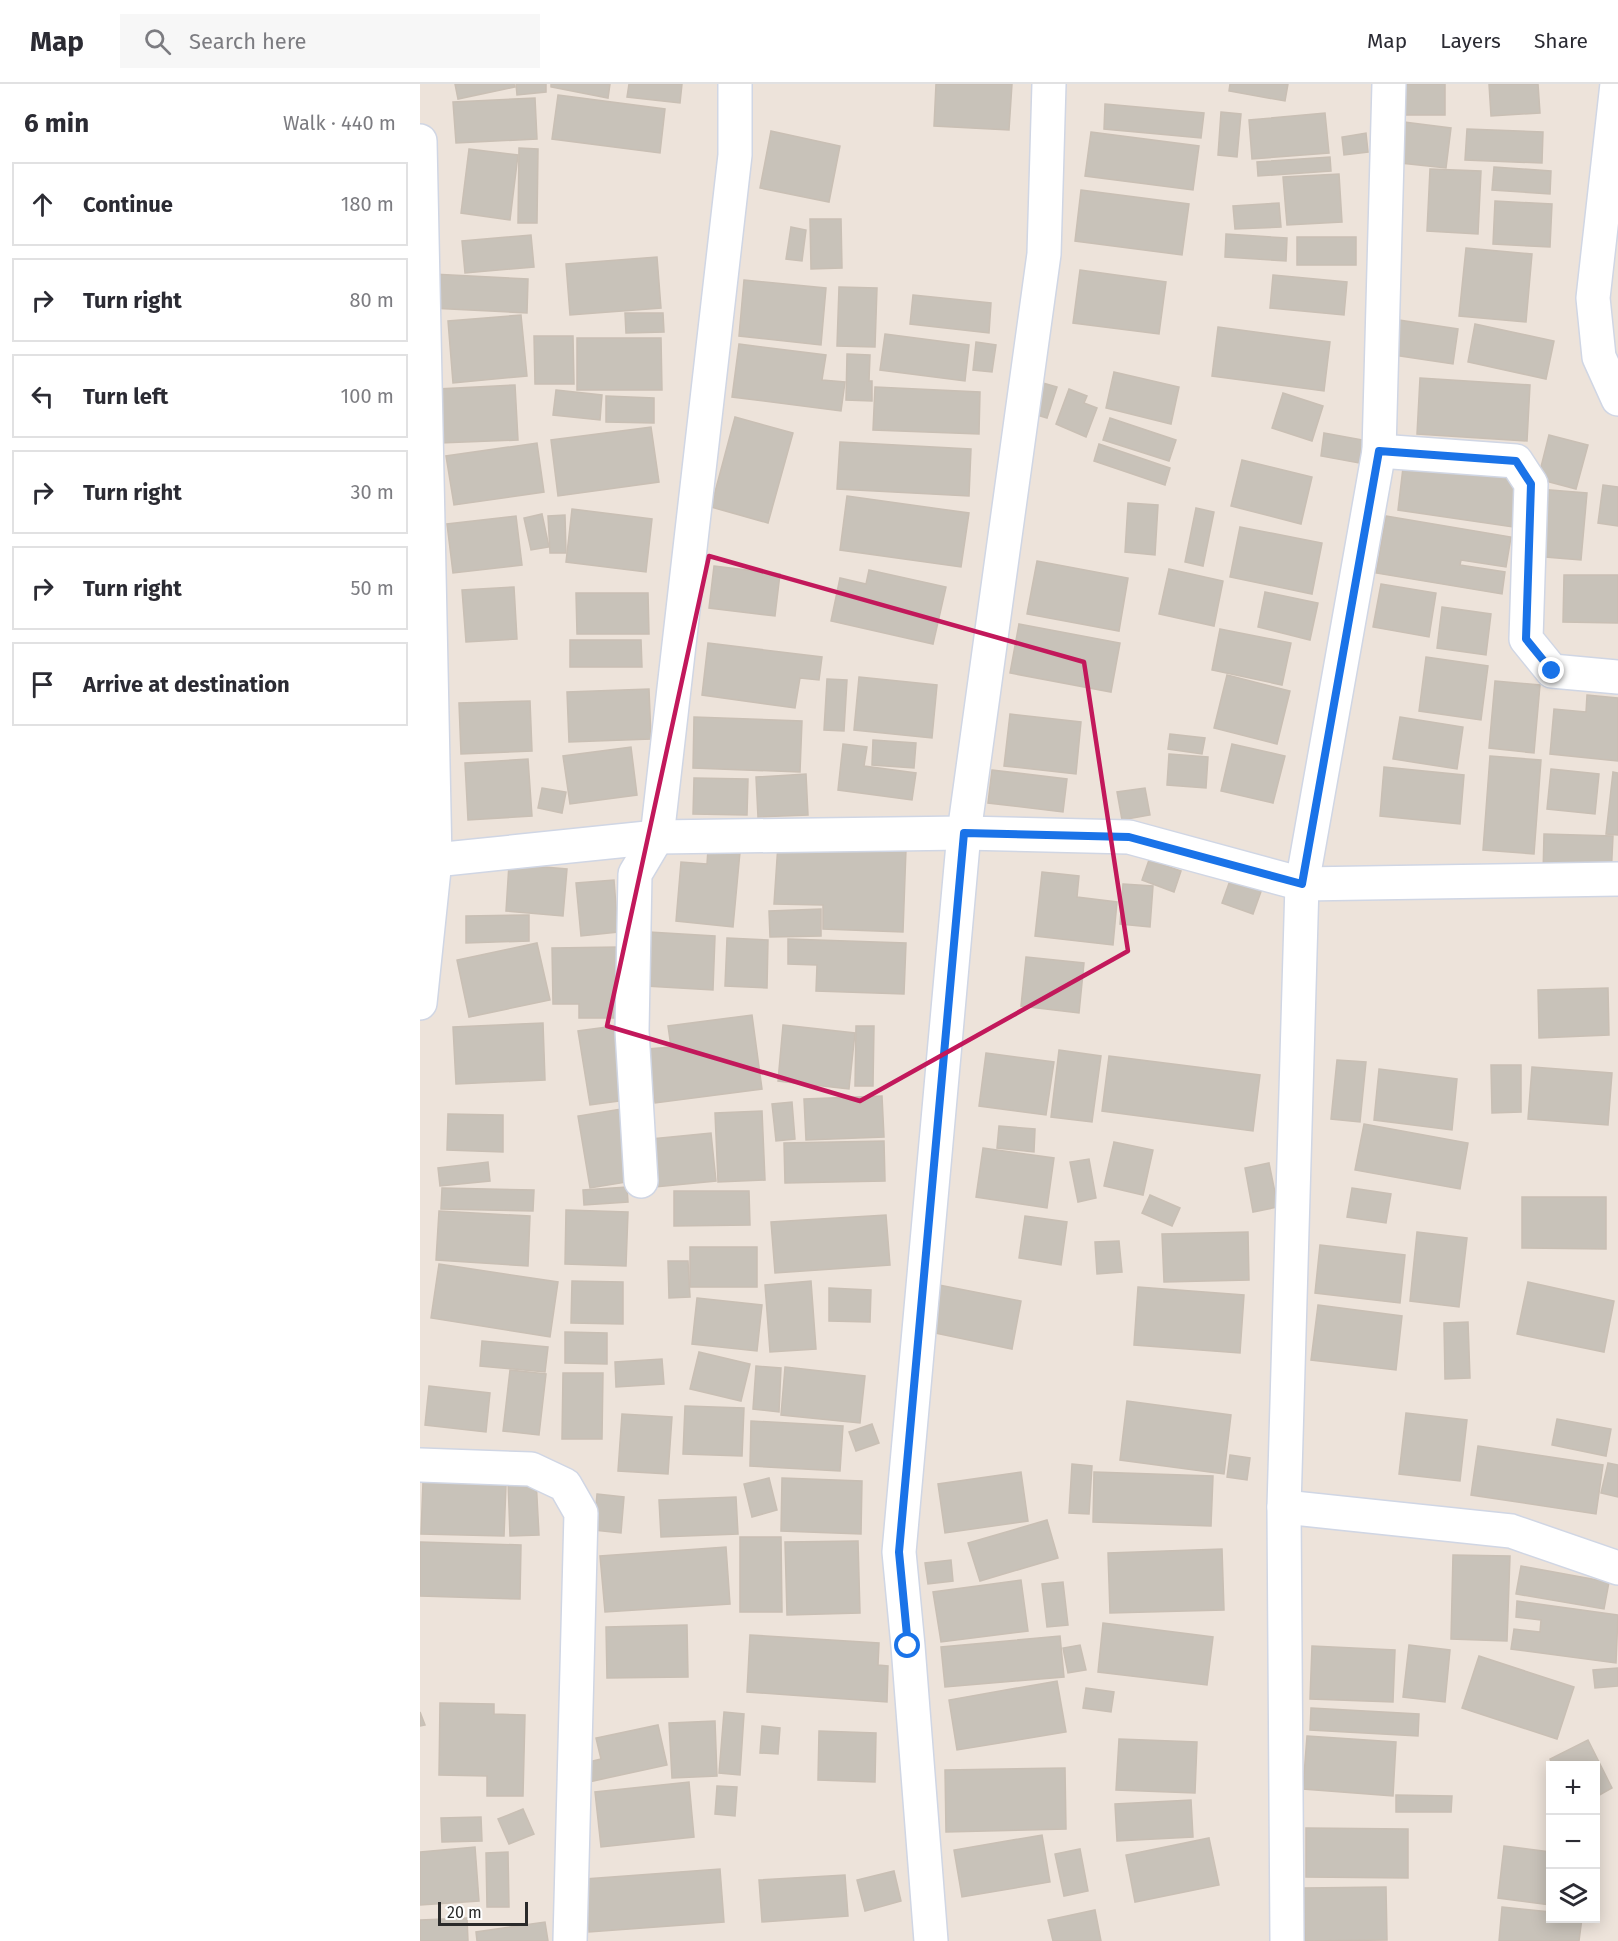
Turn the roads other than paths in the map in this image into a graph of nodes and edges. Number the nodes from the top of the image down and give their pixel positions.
1 (735, 84) edge
2 (1049, 84) edge
3 (1389, 84) edge
4 (1617, 84) edge
5 (420, 141) edge
6 (1618, 399) edge
7 (1379, 451) junction
8 (1618, 677) edge
9 (964, 833) junction
10 (657, 837) junction
11 (435, 860) junction
12 (1618, 879) edge
13 (1302, 884) junction
14 (420, 1003) edge
15 (641, 1181) dead end
16 (420, 1465) edge
17 (1284, 1507) junction
18 (1618, 1568) edge
19 (570, 1941) edge
20 (931, 1941) edge
21 (1287, 1941) edge

1 - 10 street
2 - 9 street
3 - 7 street
4 - 6 street
5 - 11 street
7 - 8 street
7 - 13 street
9 - 10 street
9 - 13 street
9 - 20 street
10 - 11 street
10 - 15 street
11 - 14 street
12 - 13 street
13 - 17 street
16 - 19 street
17 - 18 street
17 - 21 street

